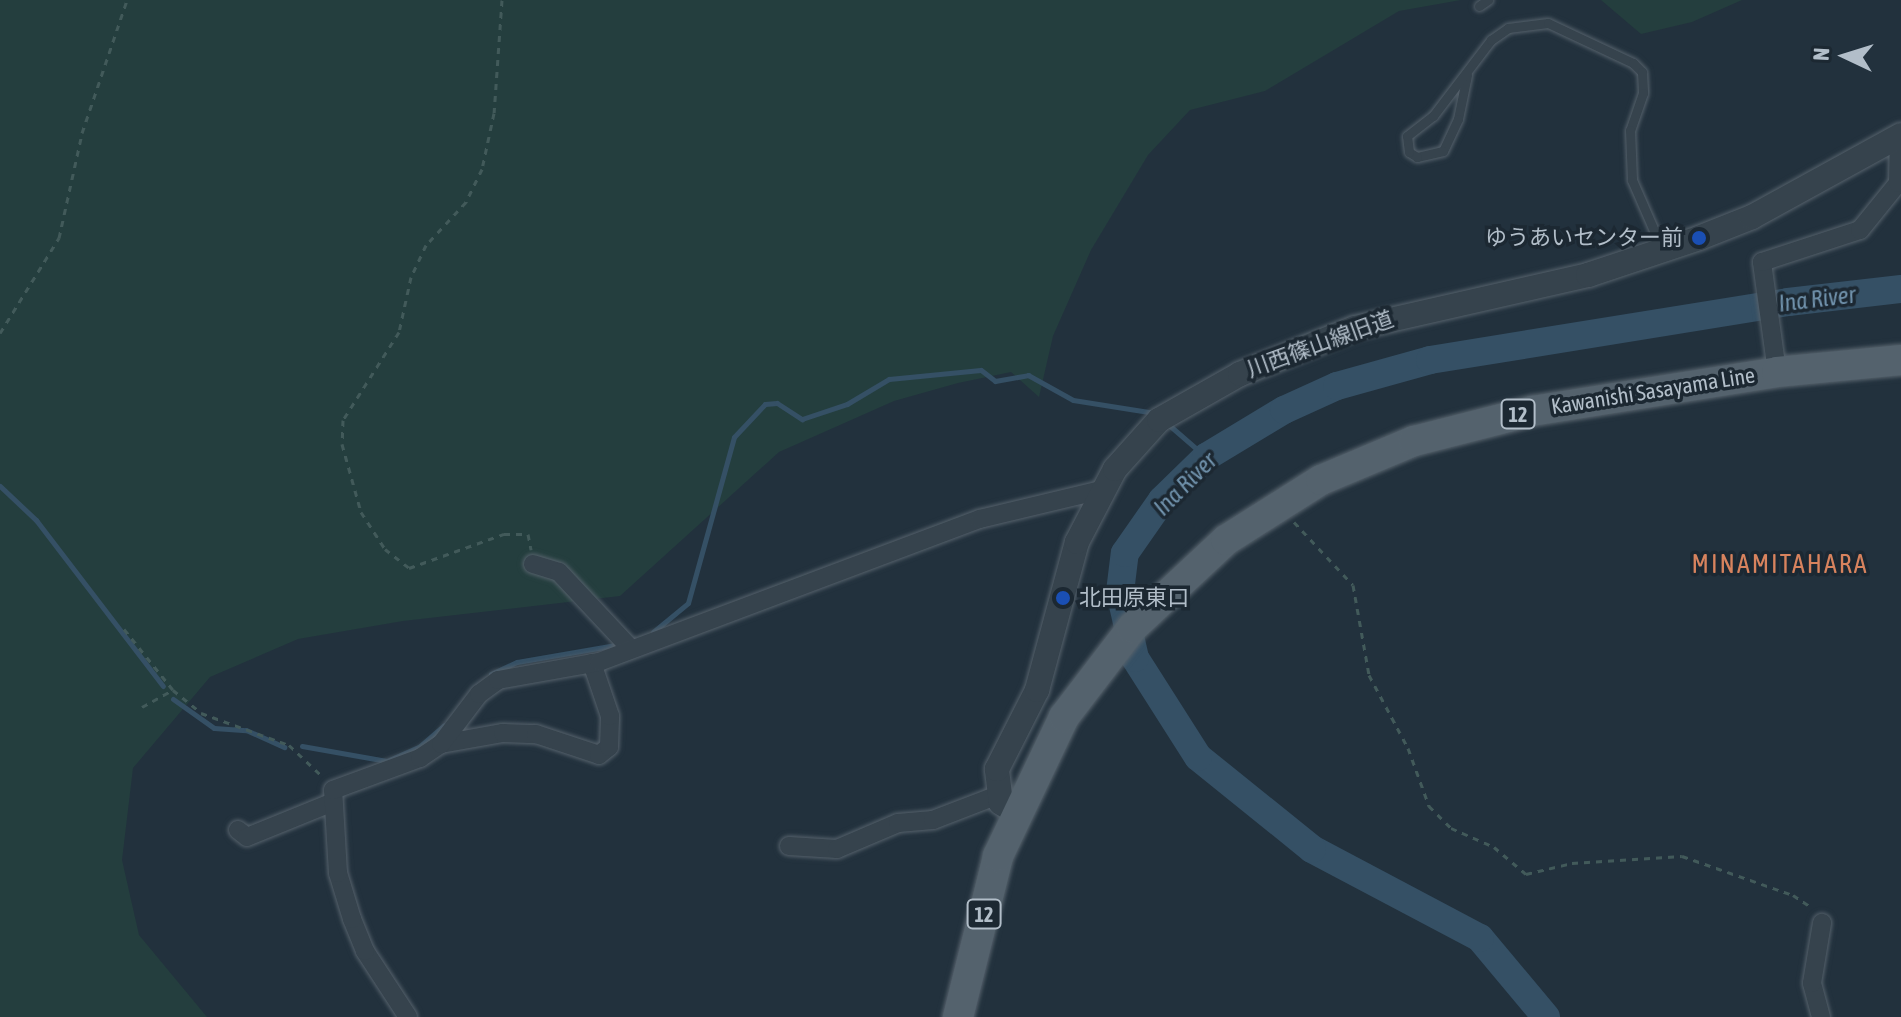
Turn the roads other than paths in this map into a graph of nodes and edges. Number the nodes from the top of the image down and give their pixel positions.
1 (1467, 75) junction
2 (1900, 136) edge
3 (1663, 252) junction
4 (1775, 358) junction
5 (1901, 360) edge
6 (1101, 490) junction
7 (533, 564) road end
8 (626, 645) junction
9 (592, 663) junction
10 (441, 744) junction
11 (333, 796) junction
12 (1007, 804) junction
13 (238, 830) dead end
14 (789, 846) dead end
15 (1822, 923) road end
16 (408, 1017) edge
17 (958, 1017) edge
18 (1821, 1017) edge

1 - 1 lane
1 - 3 lane
2 - 3 street, 川西篠山線旧道
2 - 4 street
3 - 6 street, 川西篠山線旧道
4 - 5 main road, Kawanishi Sasayama Line / 12
4 - 12 main road, Kawanishi Sasayama Line / 12
6 - 8 street
6 - 12 street, 川西篠山線旧道
7 - 8 street
8 - 9 street
9 - 10 street
9 - 10 street
10 - 11 street
11 - 13 street
11 - 16 street
12 - 14 street
12 - 17 main road, Kawanishi Sasayama Line / 12
15 - 18 street

